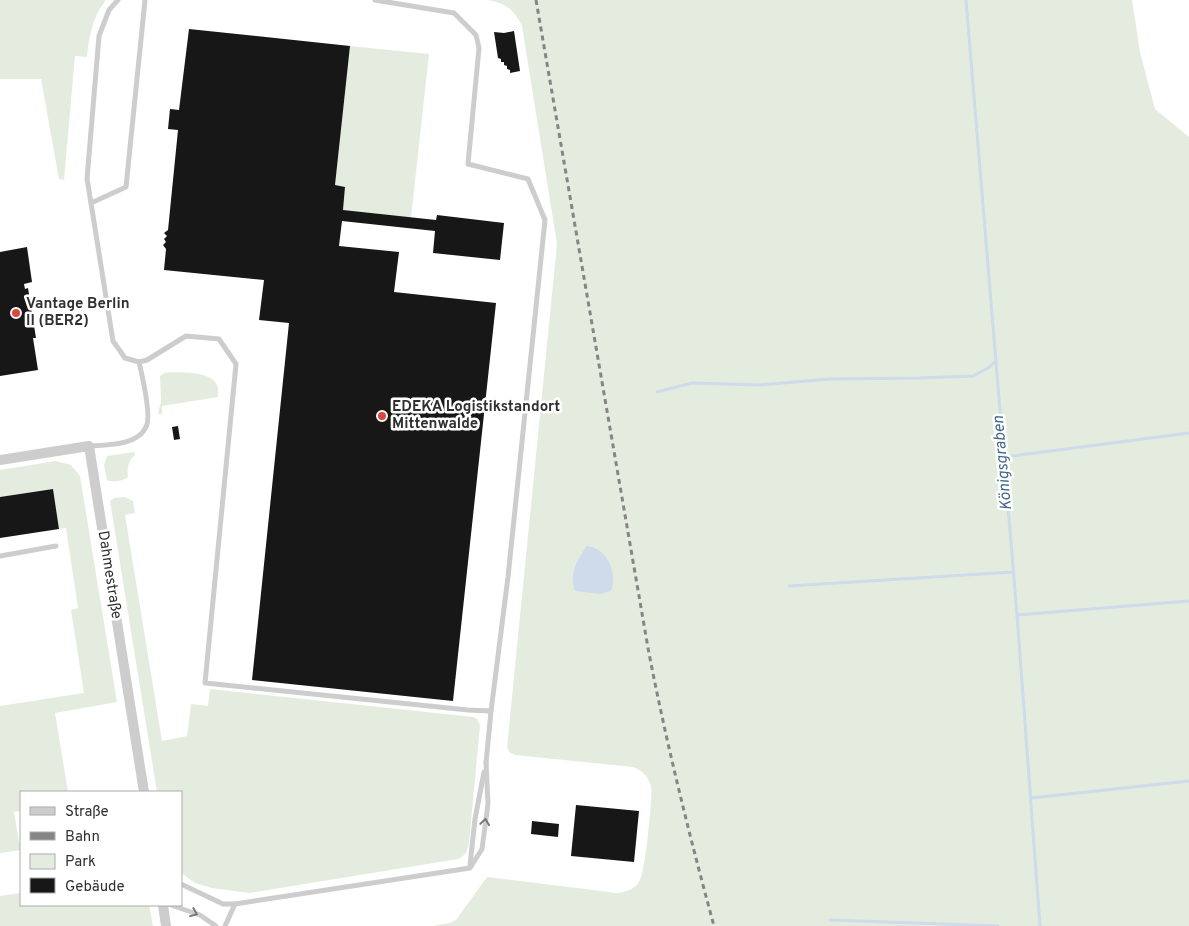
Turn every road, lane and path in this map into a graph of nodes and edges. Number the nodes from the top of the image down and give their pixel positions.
1 (118, 0) edge
2 (145, 0) edge
3 (375, 0) edge
4 (91, 203) junction
5 (139, 362) junction
6 (89, 446) junction
7 (0, 460) edge
8 (56, 546) dead end
9 (0, 556) edge
10 (491, 711) junction
11 (486, 762) junction
12 (144, 791) edge
13 (470, 868) junction
14 (182, 884) edge
15 (235, 904) junction
16 (167, 906) edge
17 (170, 906) edge
18 (166, 926) edge
19 (216, 926) edge
20 (225, 926) edge

1 - 4 lane
2 - 4 lane
3 - 10 lane
4 - 5 lane
5 - 6 lane
5 - 10 lane
6 - 7 street
6 - 12 street, Dahmestraße
8 - 9 lane
10 - 11 lane
11 - 13 lane
13 -> 11 lane
13 - 15 lane
14 - 15 lane
15 - 20 lane
16 - 18 street
17 -> 19 lane

